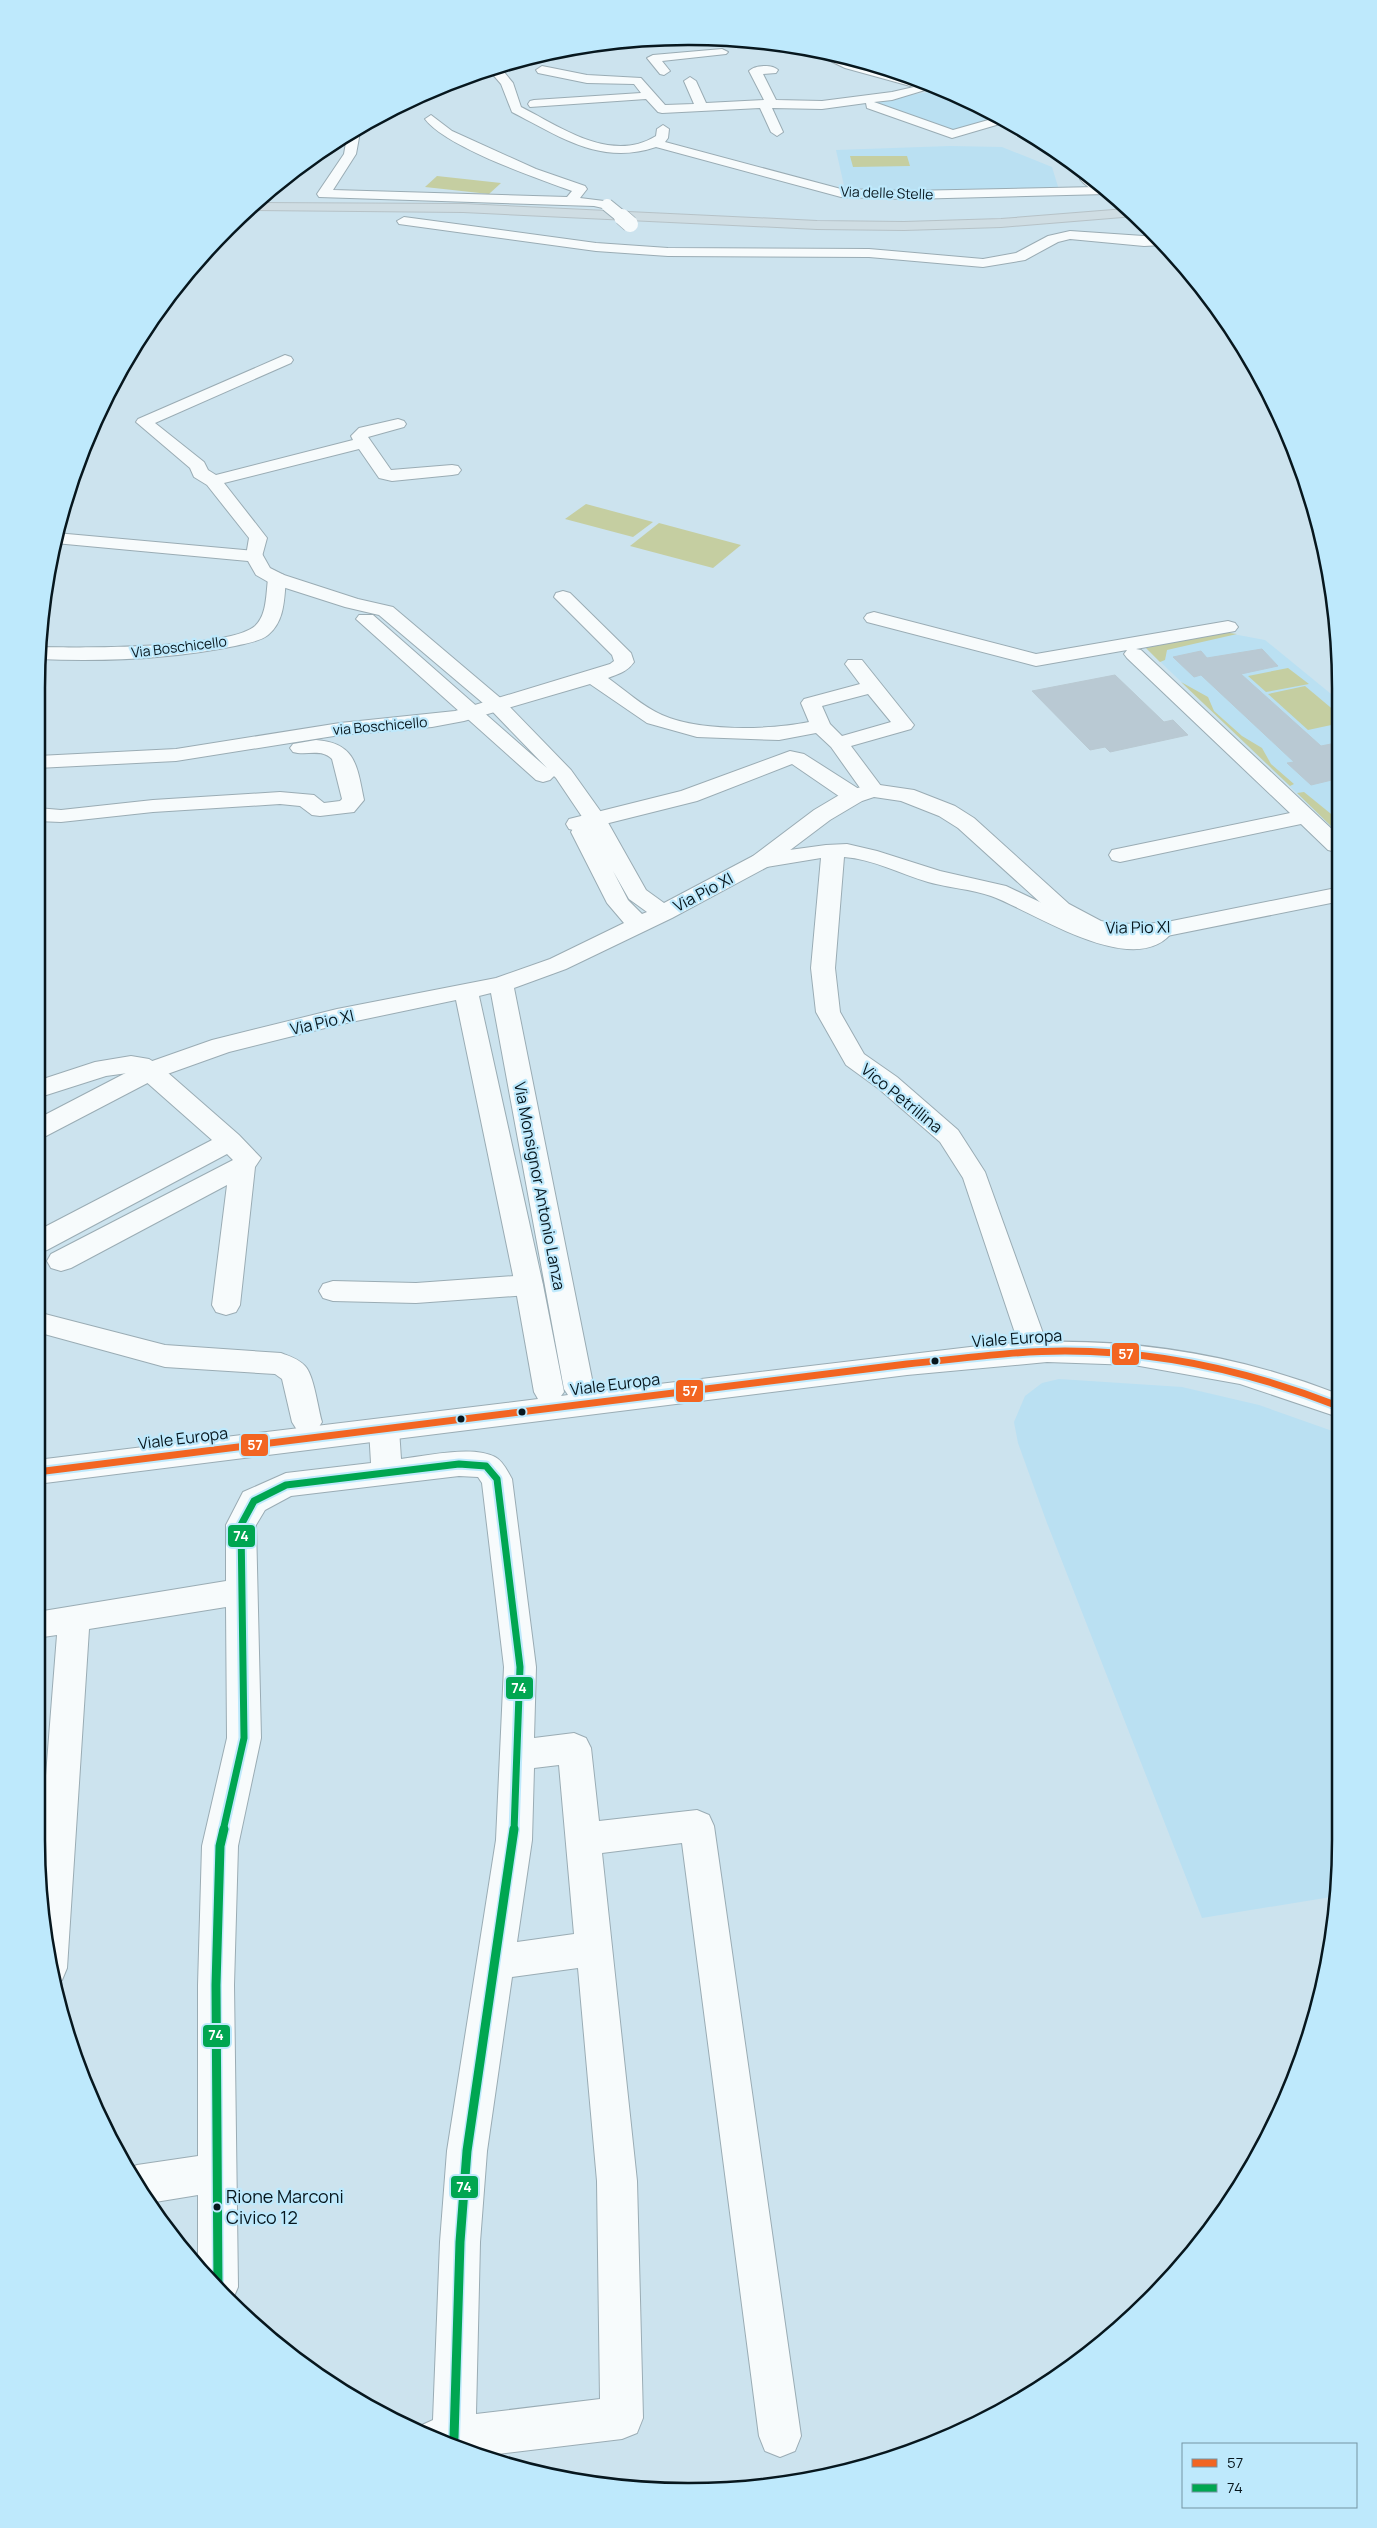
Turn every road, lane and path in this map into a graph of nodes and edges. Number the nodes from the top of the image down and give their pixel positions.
1 (715, 46) edge
2 (847, 65) edge
3 (542, 70) dead end
4 (772, 70) dead end
5 (664, 71) dead end
6 (872, 72) edge
7 (499, 74) edge
8 (690, 81) dead end
9 (921, 89) edge
10 (649, 95) junction
11 (534, 104) dead end
12 (768, 104) junction
13 (871, 105) dead end
14 (701, 106) junction
15 (662, 110) junction
16 (645, 113) dead end
17 (431, 119) dead end
18 (994, 122) edge
19 (777, 132) dead end
20 (353, 140) edge
21 (656, 143) junction
22 (1087, 184) edge
23 (1097, 192) edge
24 (1066, 193) junction
25 (276, 195) edge
26 (572, 201) junction
27 (267, 202) edge
28 (325, 204) junction
29 (262, 207) edge
30 (259, 209) edge
31 (1117, 209) edge
32 (1123, 214) edge
33 (404, 221) dead end
34 (1152, 242) edge
35 (753, 252) junction
36 (285, 360) dead end
37 (398, 424) dead end
38 (362, 443) junction
39 (452, 470) dead end
40 (213, 481) junction
41 (63, 539) edge
42 (255, 556) junction
43 (277, 579) junction
44 (563, 597) dead end
45 (352, 603) junction
46 (874, 618) dead end
47 (1228, 627) dead end
48 (46, 653) edge
49 (1134, 654) dead end
50 (855, 664) dead end
51 (593, 677) junction
52 (871, 687) junction
53 (497, 705) junction
54 (471, 712) junction
55 (821, 726) junction
56 (838, 743) junction
57 (176, 755) junction
58 (45, 762) edge
59 (864, 793) junction
60 (45, 815) edge
61 (1306, 816) junction
62 (586, 822) junction
63 (1332, 841) edge
64 (833, 851) junction
65 (1120, 855) dead end
66 (761, 861) junction
67 (1332, 896) edge
68 (664, 913) junction
69 (639, 925) junction
70 (1162, 930) junction
71 (501, 984) junction
72 (466, 991) junction
73 (150, 1070) junction
74 (45, 1087) edge
75 (45, 1126) edge
76 (230, 1140) junction
77 (242, 1166) junction
78 (45, 1239) edge
79 (61, 1261) dead end
80 (529, 1285) junction
81 (334, 1291) dead end
82 (226, 1305) dead end
83 (45, 1324) edge
84 (1030, 1336) junction
85 (1332, 1387) edge
86 (579, 1389) junction
87 (549, 1392) junction
88 (1332, 1404) edge
89 (307, 1422) junction
90 (384, 1429) junction
91 (45, 1455) edge
92 (45, 1471) edge
93 (388, 1473) junction
94 (242, 1591) junction
95 (74, 1620) junction
96 (45, 1624) edge
97 (516, 1754) junction
98 (583, 1839) junction
99 (48, 1876) edge
100 (48, 1901) edge
101 (594, 1949) junction
102 (496, 1962) junction
103 (218, 2172) junction
104 (145, 2184) edge
105 (218, 2278) edge
106 (445, 2435) edge
107 (780, 2436) dead end
108 (453, 2438) edge

1 - 5 street
2 - 6 street
3 - 10 street
4 - 12 street
7 - 21 street
8 - 14 street
9 - 12 street
10 - 11 street
10 - 15 street
12 - 14 street
12 - 19 street
13 - 18 street
14 - 15 street
15 - 16 street
15 - 21 street
17 - 26 street
20 - 26 street
21 - 24 street, Via delle Stelle
22 - 24 street
23 - 24 street, Via delle Stelle
25 - 28 highway
26 - 35 street, bridge
27 - 28 highway
28 - 29 highway
28 - 30 highway
28 - 31 highway
28 - 32 highway
33 - 35 street
34 - 35 street
36 - 40 street
37 - 38 street
38 - 39 street
38 - 40 street
40 - 42 street
41 - 42 street
42 - 43 street
43 - 45 street
43 - 48 street, Via Boschicello
44 - 51 street, via Boschicello
45 - 53 street
45 - 54 street
46 - 47 street
49 - 61 street
50 - 52 street
51 - 53 street, via Boschicello
51 - 55 street
52 - 55 street
52 - 56 street
53 - 54 street, via Boschicello
53 - 62 street
54 - 57 street, via Boschicello
54 - 62 street
55 - 56 street
56 - 59 street
57 - 58 street, via Boschicello
57 - 60 street
59 - 62 street
59 - 66 street, Via Pio XI
59 - 70 street, Via Pio XI
61 - 63 street
61 - 65 street
62 - 68 street
62 - 69 street
64 - 66 street
64 - 70 street
64 - 84 street, Vico Petrillina
66 - 68 street, Via Pio XI
67 - 70 street, Via Pio XI
68 - 69 street, Via Pio XI
69 - 71 street, Via Pio XI
71 - 72 street, Via Pio XI
71 - 86 street, Via Monsignor Antonio Lanza
72 - 73 street, Via Pio XI
72 - 80 street, Via Monsignor Antonio Lanza
73 - 74 street
73 - 75 street, Via Pio XI
73 - 76 street
76 - 77 street
76 - 78 street
77 - 79 street
77 - 82 street
80 - 81 street
80 - 87 street, Via Monsignor Antonio Lanza
83 - 89 street
84 - 85 street, Viale Europa
84 - 86 street, Viale Europa
86 - 87 street, Viale Europa
87 - 89 street, Viale Europa
88 - 90 street, Viale Europa
89 - 91 street, Viale Europa
90 - 92 street, Viale Europa
90 - 93 street
93 - 94 street
93 - 97 street
94 - 95 street
94 - 103 street
95 - 96 street
95 - 99 street
97 - 98 street
97 - 102 street
98 - 101 street
98 - 107 street
99 - 100 street
101 - 102 street
101 - 108 street
102 - 106 street
103 - 104 street
103 - 105 street

